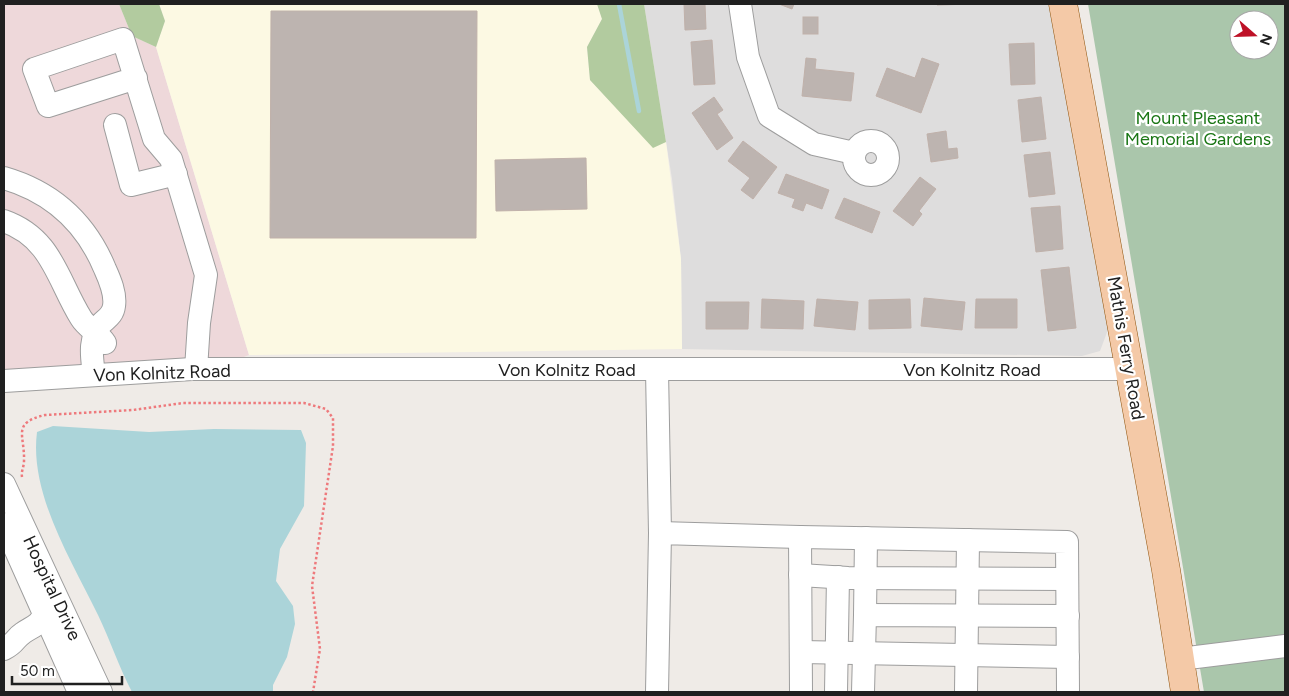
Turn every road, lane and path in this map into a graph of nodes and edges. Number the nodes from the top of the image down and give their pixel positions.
1 (740, 4) edge
2 (1063, 4) edge
3 (136, 78) dead end
4 (115, 125) dead end
5 (854, 154) dead end
6 (176, 174) junction
7 (4, 178) edge
8 (4, 221) edge
9 (95, 333) junction
10 (196, 369) junction
11 (1130, 369) junction
12 (657, 370) junction
13 (101, 375) junction
14 (4, 381) edge
15 (22, 427) dead end
16 (4, 484) edge
17 (4, 524) edge
18 (660, 533) junction
19 (800, 537) junction
20 (866, 538) junction
21 (968, 540) junction
22 (800, 575) junction
23 (838, 577) junction
24 (865, 578) junction
25 (967, 578) junction
26 (1068, 579) junction
27 (44, 614) junction
28 (865, 615) junction
29 (966, 616) junction
30 (1068, 616) junction
31 (55, 638) junction
32 (9, 646) edge
33 (1285, 646) edge
34 (801, 652) junction
35 (837, 653) junction
36 (864, 655) junction
37 (966, 656) junction
38 (1068, 657) junction
39 (1285, 660) edge
40 (1182, 674) edge
41 (79, 692) edge
42 (101, 692) edge
43 (313, 692) edge
44 (657, 692) edge
45 (801, 692) edge
46 (836, 692) edge
47 (863, 692) edge
48 (966, 692) edge
49 (1068, 692) edge

1 - 5 street
2 - 11 main road, Mathis Ferry Road
3 - 6 street
4 - 6 street
6 - 10 street
7 - 9 street
8 - 9 street
9 - 13 street
10 - 12 street, Von Kolnitz Road
10 - 13 street, Von Kolnitz Road
11 - 12 street, Von Kolnitz Road
11 - 40 main road, Mathis Ferry Road
12 - 18 street
13 - 14 street, Von Kolnitz Road
15 - 43 path
16 - 42 street, Hospital Drive
17 - 27 street, Hospital Drive
18 - 19 street
18 - 44 street
19 - 20 street
19 - 22 street
20 - 21 street
20 - 24 street
21 - 25 street
21 - 26 street
22 - 23 street
22 - 34 street
23 - 24 street
23 - 35 street
24 - 25 street
24 - 28 street
25 - 26 street
25 - 29 street
26 - 30 street
27 - 31 street, Hospital Drive
27 - 32 street
28 - 29 street
28 - 36 street
29 - 30 street
29 - 37 street
30 - 38 street
31 - 32 street
31 - 41 street, Hospital Drive
33 - 40 street
34 - 35 street
34 - 45 street
35 - 36 street
35 - 46 street
36 - 37 street
36 - 47 street
37 - 38 street
37 - 48 street
38 - 49 street
39 - 40 street

